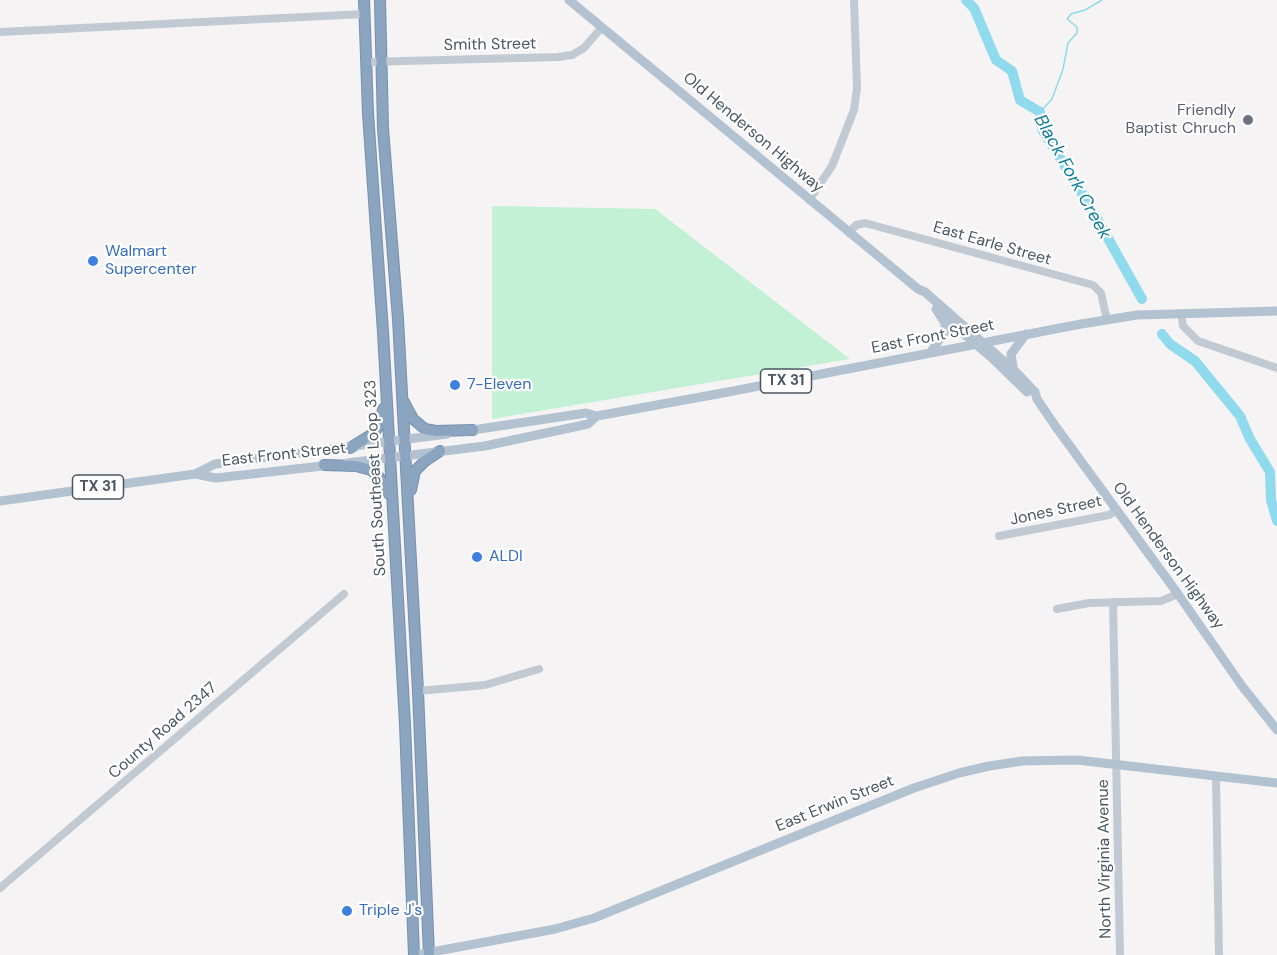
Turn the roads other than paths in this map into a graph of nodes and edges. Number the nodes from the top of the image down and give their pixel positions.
1 (364, 0) edge
2 (380, 0) edge
3 (569, 0) edge
4 (854, 0) edge
5 (364, 14) junction
6 (602, 27) junction
7 (0, 32) edge
8 (380, 61) junction
9 (366, 62) junction
10 (809, 200) junction
11 (376, 225) junction
12 (391, 225) junction
13 (849, 232) junction
14 (918, 289) junction
15 (936, 309) junction
16 (1277, 311) edge
17 (1181, 313) junction
18 (1107, 320) junction
19 (1026, 334) junction
20 (980, 344) junction
21 (930, 353) junction
22 (1277, 368) edge
23 (1016, 372) junction
24 (386, 391) junction
25 (402, 396) junction
26 (1037, 399) junction
27 (597, 416) junction
28 (473, 430) junction
29 (404, 441) junction
30 (389, 442) junction
31 (350, 448) junction
32 (440, 452) junction
33 (405, 456) junction
34 (390, 458) junction
35 (324, 465) junction
36 (195, 474) junction
37 (391, 498) junction
38 (0, 501) edge
39 (1117, 510) junction
40 (408, 520) junction
41 (999, 536) dead end
42 (344, 594) dead end
43 (1178, 594) junction
44 (1113, 602) junction
45 (1057, 609) dead end
46 (539, 669) dead end
47 (418, 691) junction
48 (1277, 730) edge
49 (1118, 764) junction
50 (1216, 776) junction
51 (1277, 783) edge
52 (0, 888) edge
53 (428, 954) edge
54 (415, 955) edge
55 (1120, 955) edge
56 (1219, 955) edge

1 - 5 highway, South Southeast Loop 323
2 - 8 highway, South Southeast Loop 323
3 - 6 main road, Old Henderson Highway
4 - 10 street
5 - 7 street
5 - 9 highway, South Southeast Loop 323
6 - 8 street, Smith Street
6 - 10 main road, Old Henderson Highway
8 - 9 street, Smith Street
8 - 12 highway, South Southeast Loop 323
9 - 11 highway, South Southeast Loop 323
10 - 13 main road, Old Henderson Highway
11 - 12 highway
11 - 24 highway, South Southeast Loop 323
12 - 25 highway, South Southeast Loop 323
13 - 14 main road, Old Henderson Highway
13 - 18 street, East Earle Street
14 - 15 main road, Old Henderson Highway
14 - 20 main road, Old Henderson Highway
15 - 20 main road, Old Henderson Highway
15 - 21 main road
16 - 17 main road, East Front Street / TX 31
17 - 18 main road, East Front Street / TX 31
17 - 22 street
18 - 19 main road, East Front Street / TX 31
19 - 20 main road, East Front Street / TX 31
19 - 23 main road
20 - 21 main road, East Front Street / TX 31
20 - 23 main road, Old Henderson Highway
20 - 26 main road, Old Henderson Highway
21 - 27 main road, East Front Street / TX 31
23 - 26 main road, Old Henderson Highway
24 - 30 highway, South Southeast Loop 323
24 - 31 highway
25 - 28 highway
25 - 29 highway, South Southeast Loop 323
26 - 39 main road, Old Henderson Highway
27 - 28 main road, East Front Street / TX 31
27 - 32 main road, East Front Street / TX 31
28 - 29 main road, East Front Street / TX 31
29 - 30 main road, East Front Street / TX 31
29 - 33 highway, South Southeast Loop 323
30 - 31 main road, East Front Street / TX 31
30 - 34 highway, South Southeast Loop 323
31 - 36 main road, East Front Street / TX 31
32 - 33 main road, East Front Street / TX 31
32 - 40 highway
33 - 34 main road, East Front Street / TX 31
33 - 40 highway, South Southeast Loop 323
34 - 35 main road, East Front Street / TX 31
34 - 37 highway, South Southeast Loop 323
35 - 36 main road, East Front Street / TX 31
35 - 37 highway
36 - 38 main road, TX 31
37 - 54 highway, South Southeast Loop 323
39 - 41 street, Jones Street
39 - 43 main road, Old Henderson Highway
40 - 47 highway, South Southeast Loop 323
42 - 52 street, County Road 2347
43 - 44 street
43 - 48 main road, Old Henderson Highway
44 - 45 street
44 - 49 street, North Virginia Avenue
46 - 47 street
47 - 53 highway, South Southeast Loop 323
49 - 50 main road, East Erwin Street
49 - 53 main road, East Erwin Street
49 - 55 street, North Virginia Avenue
50 - 51 main road, East Erwin Street
50 - 56 street
53 - 54 main road, East Erwin Street

